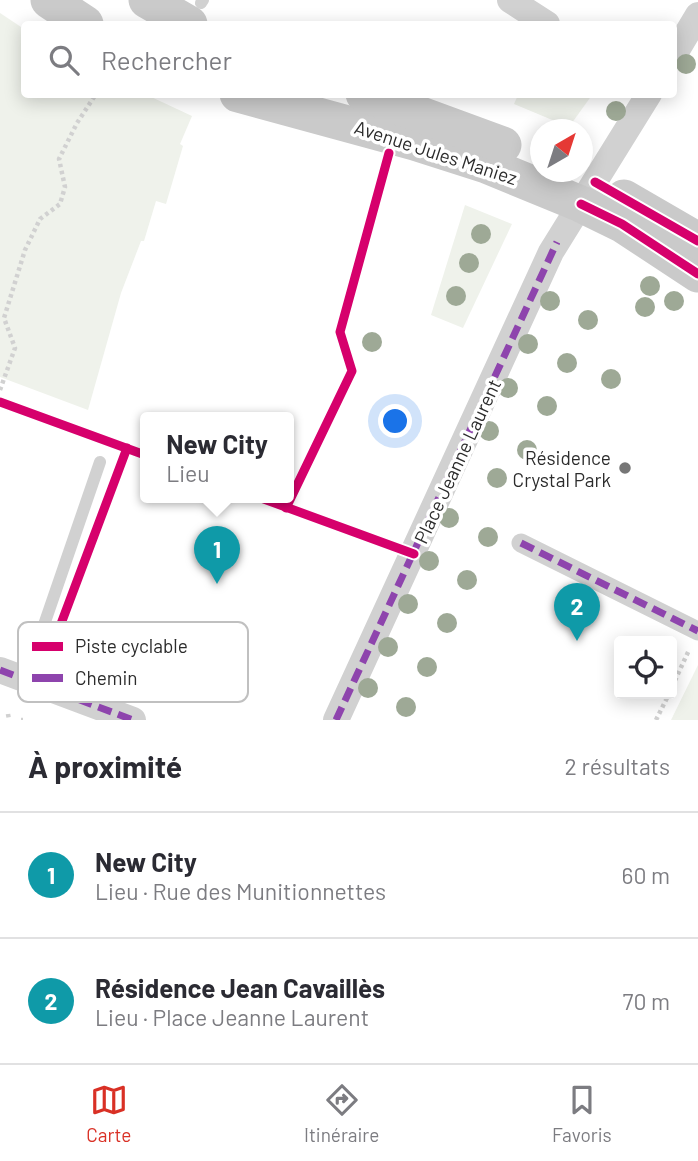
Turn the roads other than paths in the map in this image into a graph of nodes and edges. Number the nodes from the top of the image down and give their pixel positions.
1 (49, 0) edge
2 (147, 0) edge
3 (510, 0) edge
4 (197, 9) edge
5 (698, 15) edge
6 (80, 21) edge
7 (542, 21) edge
8 (677, 50) edge
9 (252, 98) edge
10 (375, 98) edge
11 (646, 98) edge
12 (530, 155) edge
13 (582, 186) edge
14 (698, 241) edge
15 (698, 274) edge
16 (100, 462) dead end
17 (521, 543) dead end
18 (45, 622) edge
19 (698, 631) edge
20 (0, 670) edge
21 (18, 677) edge
22 (84, 702) edge
23 (133, 720) edge
24 (336, 720) edge

1 - 6 main road
2 - 4 main road
3 - 7 street
5 - 8 street
9 - 13 main road, Avenue Jules Maniez
10 - 12 main road, Avenue Jules Maniez
11 - 13 street, Place Jeanne Laurent
13 - 14 main road, Avenue Jules Maniez
13 - 15 main road, Avenue Jules Maniez
13 - 24 street, Place Jeanne Laurent
16 - 18 lane
17 - 19 street
20 - 21 street
22 - 23 street

